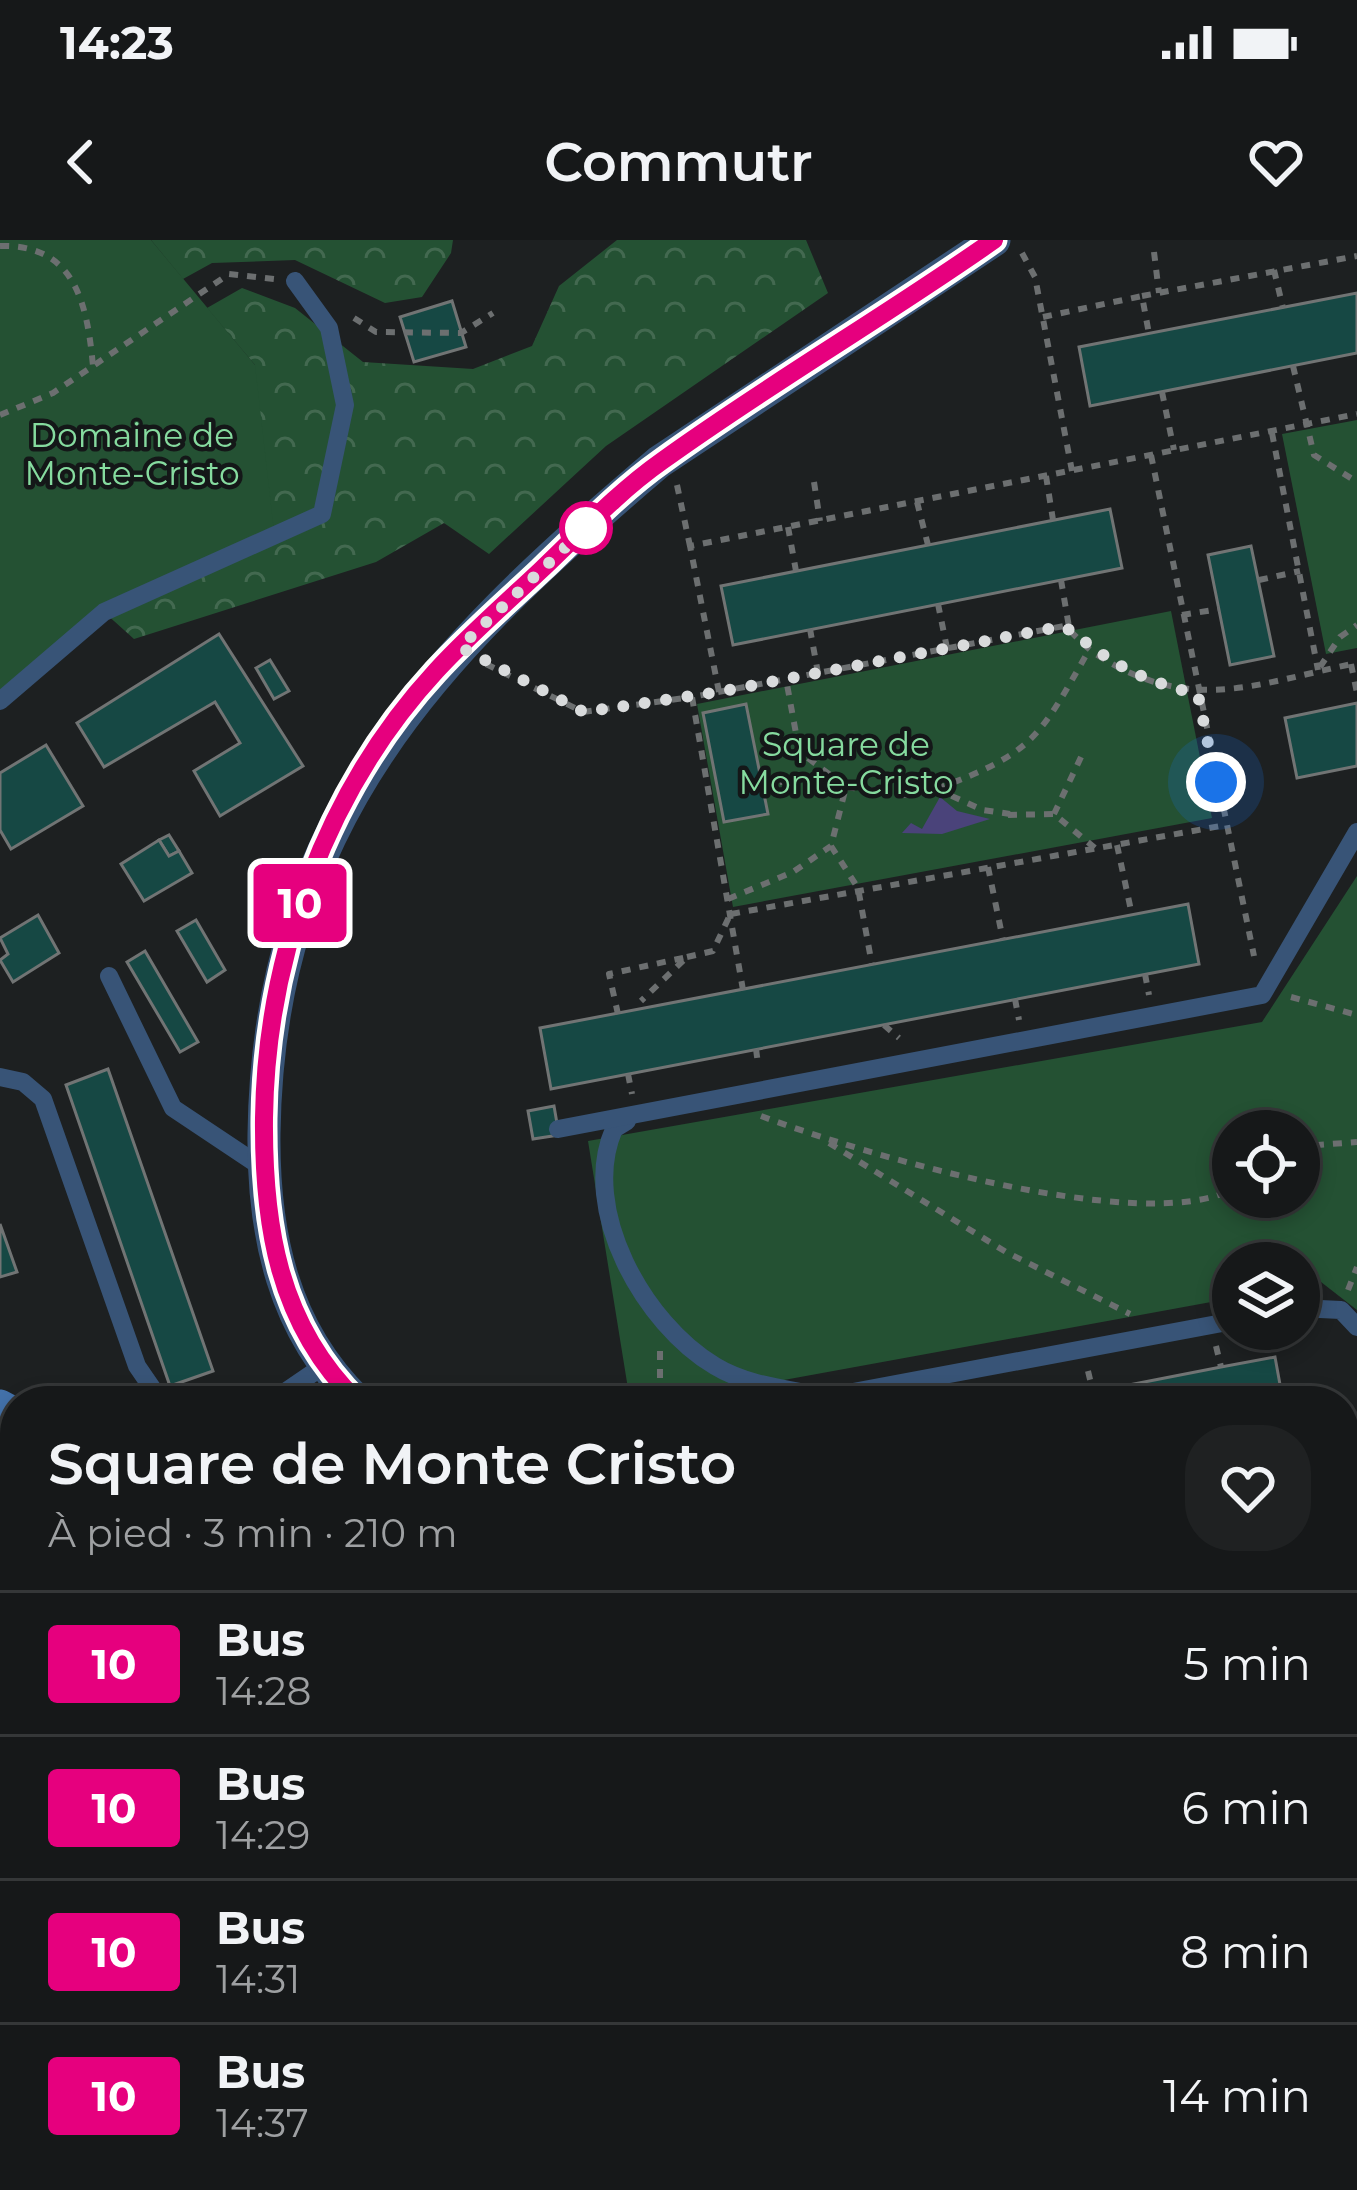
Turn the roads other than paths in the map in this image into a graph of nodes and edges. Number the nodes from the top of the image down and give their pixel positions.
1 (1007, 244) edge
2 (295, 281) road end
3 (0, 701) edge
4 (1357, 832) edge
5 (109, 976) dead end
6 (0, 1077) edge
7 (635, 1115) junction
8 (559, 1129) dead end
9 (263, 1168) junction
10 (1320, 1309) edge
11 (1212, 1325) edge
12 (1357, 1327) edge
13 (326, 1364) junction
14 (151, 1386) edge
15 (294, 1386) edge
16 (344, 1386) edge
17 (774, 1386) edge
18 (885, 1386) edge

1 - 9 street
2 - 3 lane
4 - 7 lane
5 - 9 lane
6 - 14 lane
7 - 8 lane
7 - 17 lane
9 - 13 street
10 - 12 lane
11 - 18 lane
13 - 15 lane
13 - 16 street

